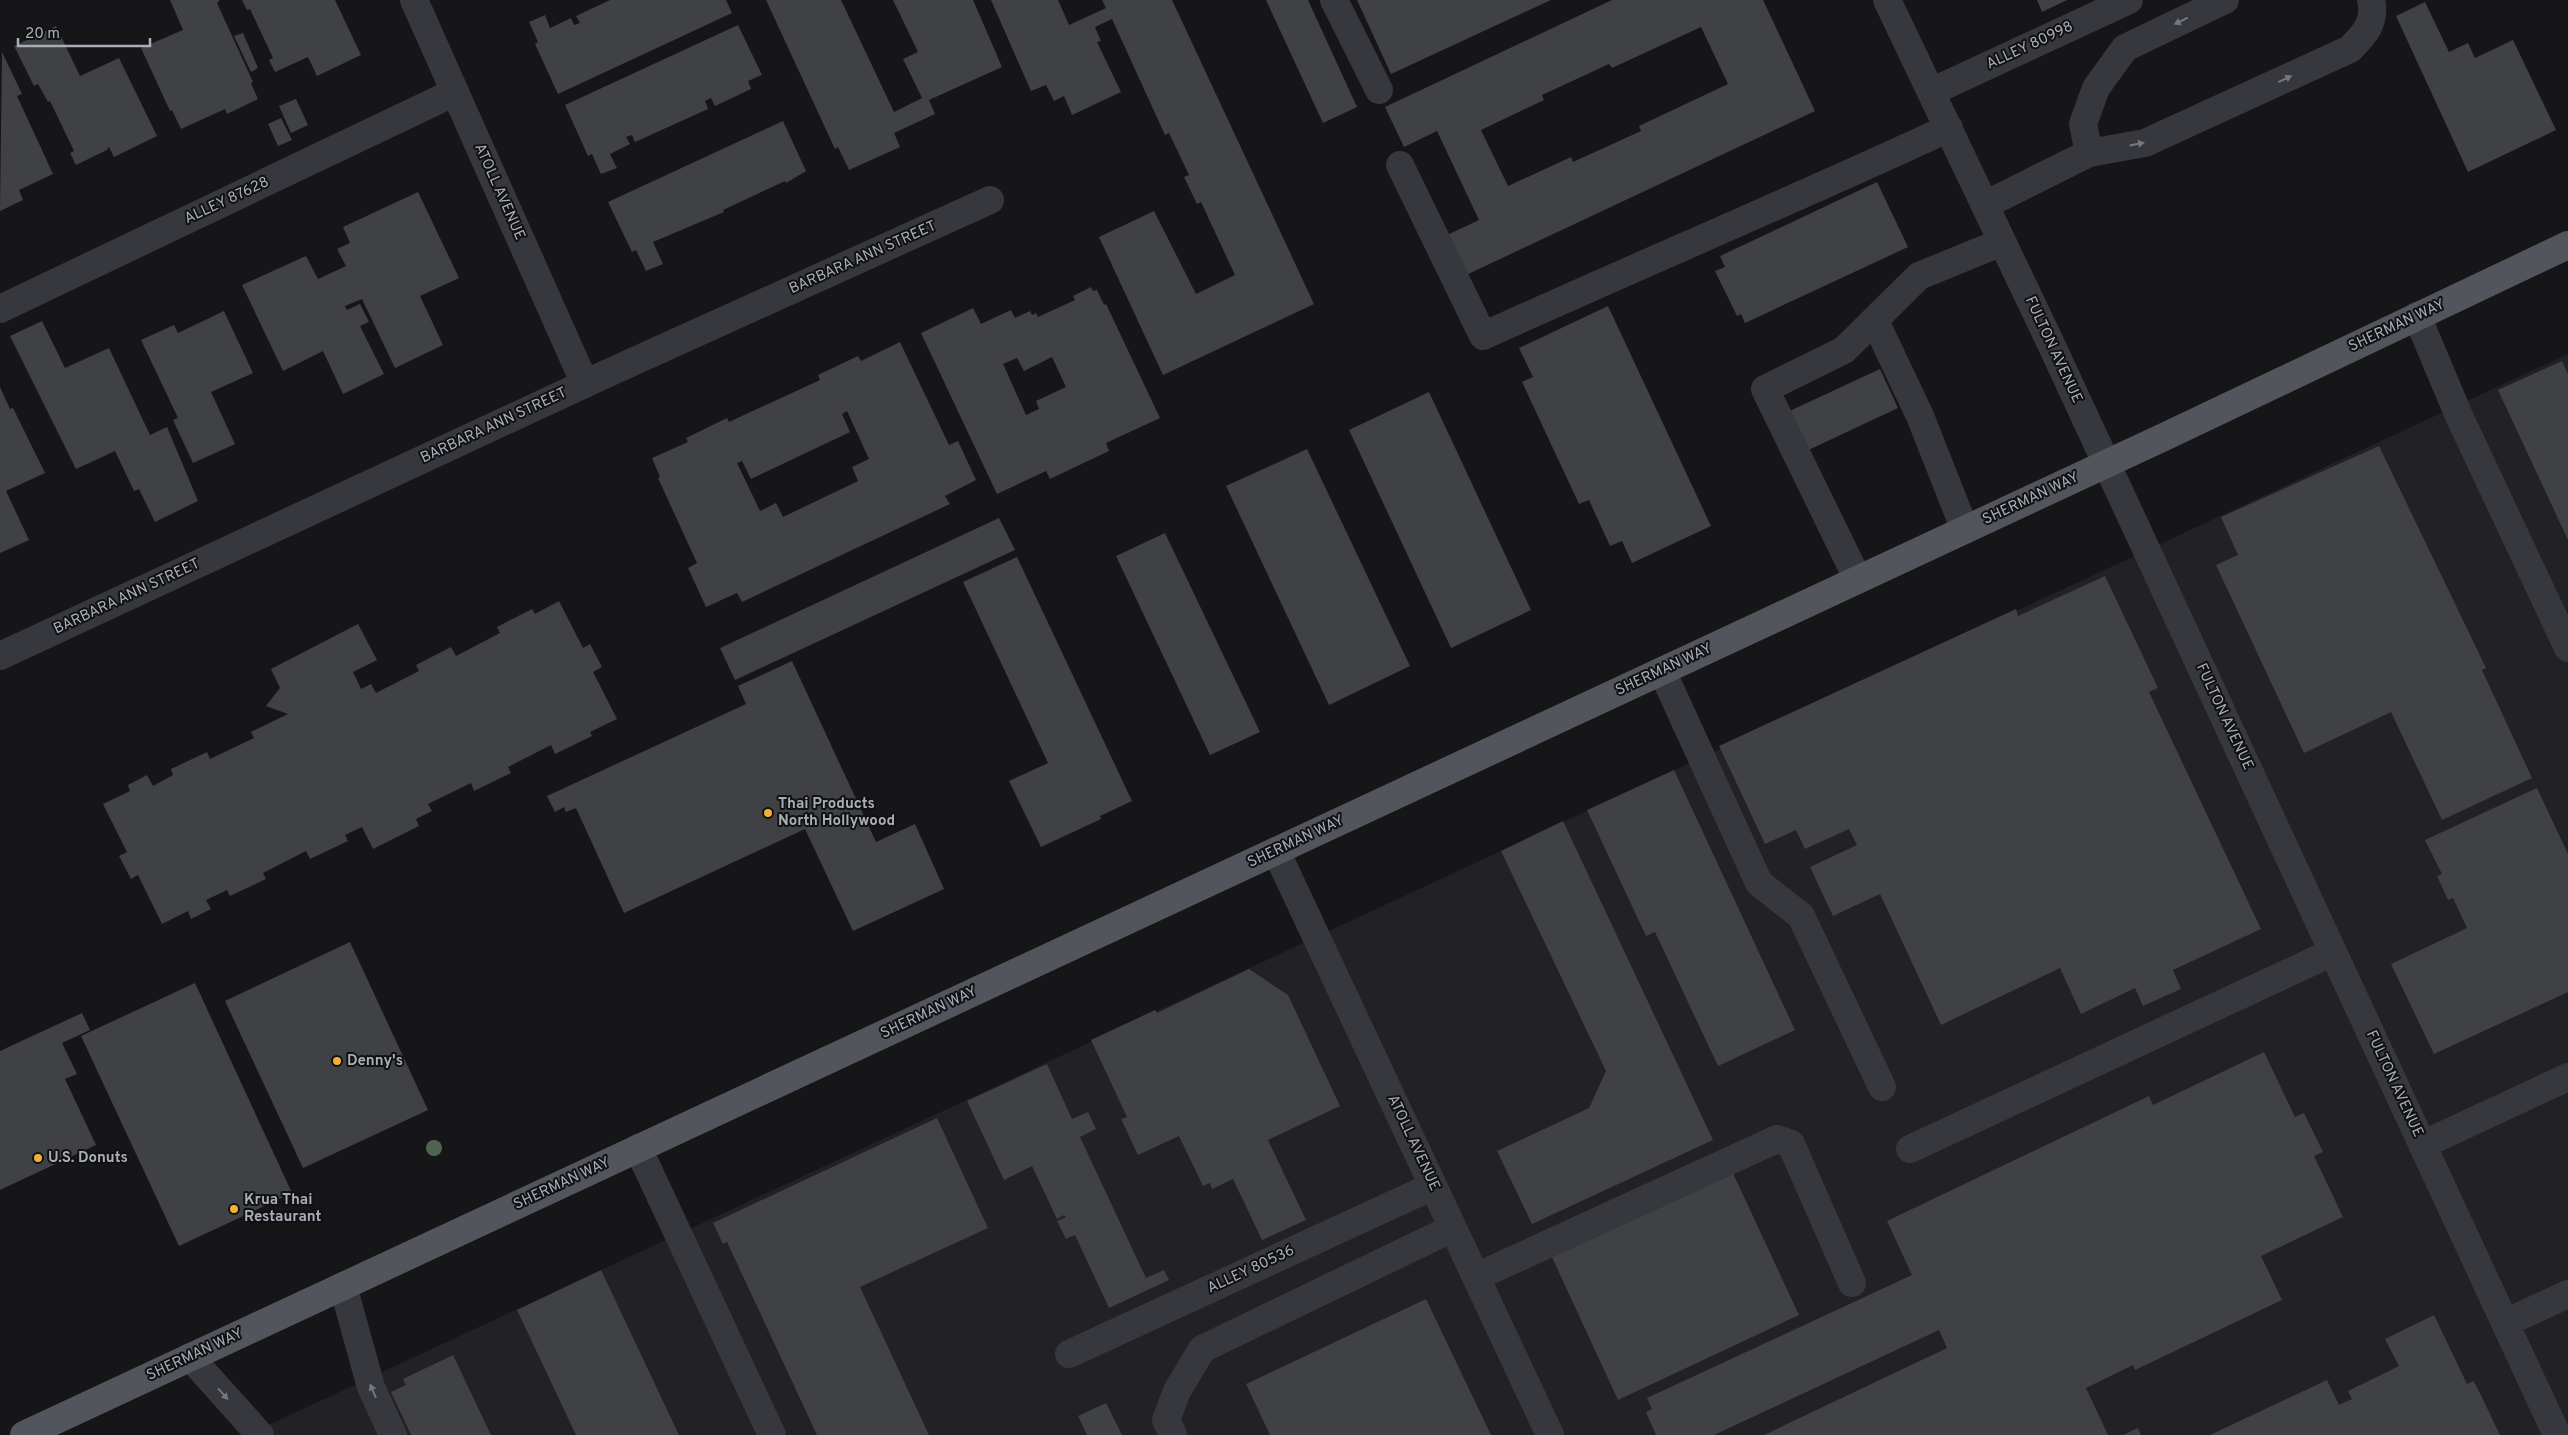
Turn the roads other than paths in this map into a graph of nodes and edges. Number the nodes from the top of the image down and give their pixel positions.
1 (414, 0) edge
2 (1334, 0) edge
3 (1887, 0) edge
4 (2129, 0) edge
5 (2225, 0) edge
6 (2371, 0) edge
7 (1379, 90) dead end
8 (455, 92) junction
9 (1931, 92) junction
10 (1948, 128) junction
11 (2089, 153) junction
12 (1400, 165) dead end
13 (990, 200) dead end
14 (1985, 204) junction
15 (2002, 242) junction
16 (2568, 246) edge
17 (0, 309) edge
18 (2417, 316) junction
19 (1875, 321) junction
20 (584, 384) junction
21 (2106, 464) junction
22 (1965, 530) junction
23 (1858, 580) junction
24 (2568, 648) edge
25 (0, 656) edge
26 (1662, 671) junction
27 (1276, 851) junction
28 (2333, 952) junction
29 (2568, 1077) edge
30 (1882, 1087) dead end
31 (2422, 1144) junction
32 (638, 1148) junction
33 (1910, 1149) dead end
34 (1433, 1186) junction
35 (1453, 1228) junction
36 (1476, 1276) junction
37 (1852, 1283) dead end
38 (343, 1286) junction
39 (2568, 1294) edge
40 (2505, 1323) junction
41 (1069, 1354) dead end
42 (190, 1357) junction
43 (24, 1435) edge
44 (260, 1435) edge
45 (393, 1435) edge
46 (772, 1435) edge
47 (1173, 1435) edge
48 (1550, 1435) edge
49 (2557, 1435) edge

1 - 8 street, ATOLL AVENUE
2 - 7 street
3 - 9 street, FULTON AVENUE
4 - 9 street, ALLEY 80998
5 -> 11 street
11 -> 6 street
8 - 17 street, ALLEY 87628
8 - 20 street, ATOLL AVENUE
9 - 10 street, FULTON AVENUE
10 - 12 street
10 - 14 street, FULTON AVENUE
11 - 14 street
13 - 20 street, BARBARA ANN STREET
14 - 15 street, FULTON AVENUE
15 - 19 street
15 - 21 street, FULTON AVENUE
16 - 18 main road, SHERMAN WAY
18 - 21 main road, SHERMAN WAY
18 - 24 street
19 - 22 street
19 - 23 street
20 - 25 street, BARBARA ANN STREET
21 - 22 main road, SHERMAN WAY
21 - 28 street, FULTON AVENUE
22 - 23 main road, SHERMAN WAY
23 - 26 main road, SHERMAN WAY
26 - 27 main road, SHERMAN WAY
26 - 30 street
27 - 32 main road, SHERMAN WAY
27 - 34 street, ATOLL AVENUE
28 - 31 street, FULTON AVENUE
28 - 33 street
29 - 31 street
31 - 40 street, FULTON AVENUE
32 - 38 main road, SHERMAN WAY
32 - 46 street
34 - 35 street, ATOLL AVENUE
34 - 41 street, ALLEY 80536
35 - 36 street, ATOLL AVENUE
35 - 47 street
36 - 37 street
36 - 48 street, ATOLL AVENUE
38 - 42 main road, SHERMAN WAY
45 -> 38 street
39 - 40 street
40 - 49 street, FULTON AVENUE
42 - 43 main road, SHERMAN WAY
42 -> 44 street

